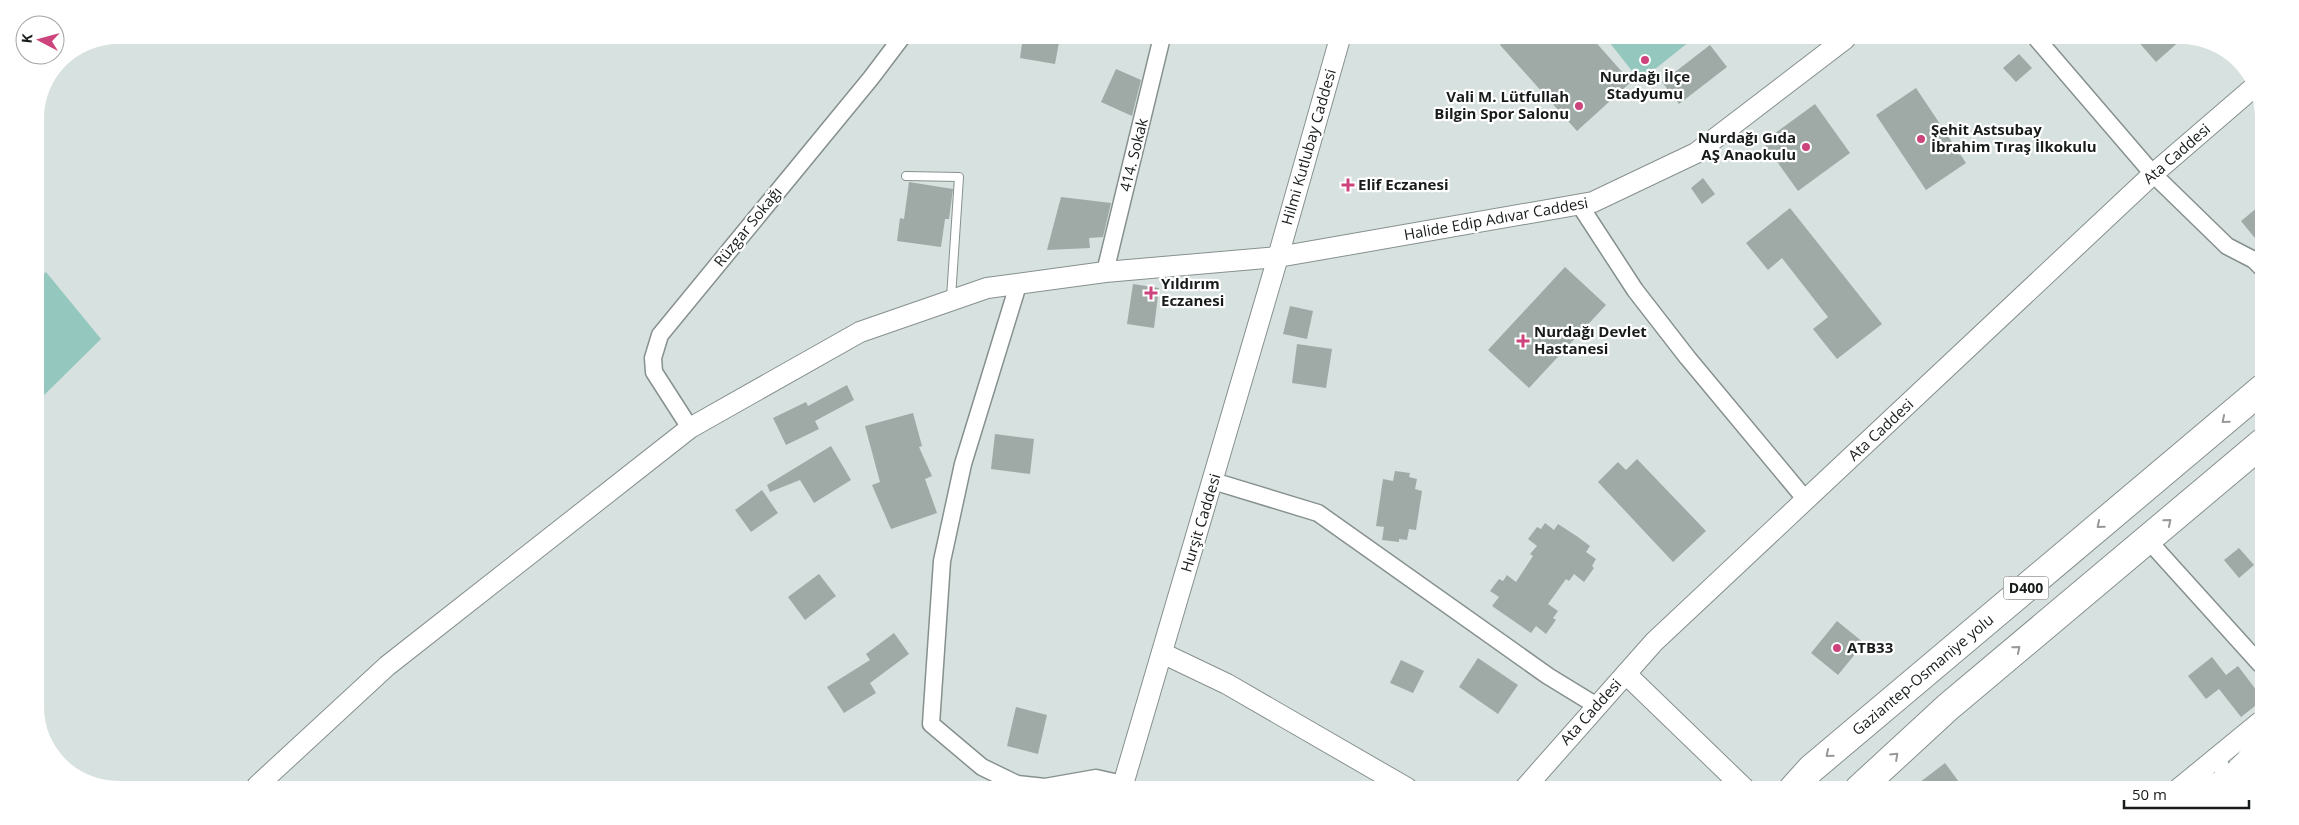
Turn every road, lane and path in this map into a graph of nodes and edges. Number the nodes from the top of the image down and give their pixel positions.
1 (897, 44) edge
2 (1160, 44) edge
3 (1338, 44) edge
4 (1837, 44) edge
5 (2041, 44) edge
6 (2250, 90) edge
7 (2153, 174) junction
8 (906, 176) dead end
9 (1580, 204) junction
10 (1278, 257) junction
11 (2255, 261) edge
12 (1105, 272) junction
13 (1018, 285) junction
14 (951, 300) junction
15 (2255, 395) edge
16 (690, 428) junction
17 (2255, 449) edge
18 (1213, 481) junction
19 (1806, 500) junction
20 (2147, 539) junction
21 (1162, 653) junction
22 (2255, 658) edge
23 (1626, 674) junction
24 (1597, 706) junction
25 (2252, 729) edge
26 (2217, 757) junction
27 (2222, 769) edge
28 (262, 781) edge
29 (1011, 781) edge
30 (1079, 781) edge
31 (1106, 781) edge
32 (1124, 781) edge
33 (1395, 781) edge
34 (1531, 781) edge
35 (1737, 781) edge
36 (1800, 781) edge
37 (1868, 781) edge
38 (2188, 781) edge

1 - 16 street, Rüzgar Sokağı
2 - 12 street, 414. Sokak
3 - 10 street, Hilmi Kutlubay Caddesi
4 - 9 street, Halide Edip Adıvar Caddesi
5 - 7 street
6 - 7 street, Ata Caddesi
7 - 11 street
7 - 19 street, Ata Caddesi
8 - 14 lane
9 - 10 street, Halide Edip Adıvar Caddesi
9 - 19 street
10 - 12 street, Halide Edip Adıvar Caddesi
10 - 18 street, Hurşit Caddesi
12 - 13 street, Halide Edip Adıvar Caddesi
13 - 14 street, Halide Edip Adıvar Caddesi
13 - 29 street
14 - 16 street, Halide Edip Adıvar Caddesi
15 -> 36 highway, Gaziantep-Osmaniye yolu / D400
16 - 28 street, Halide Edip Adıvar Caddesi
20 -> 17 highway, D400
18 - 21 street, Hurşit Caddesi
18 - 24 street
19 - 23 street, Ata Caddesi
20 - 22 street
37 -> 20 highway, D400
21 - 32 street, Hurşit Caddesi
21 - 33 street
23 - 24 street, Ata Caddesi
23 - 35 street
24 - 34 street, Ata Caddesi
25 - 26 street
26 - 27 street
26 - 38 street
30 - 31 street

